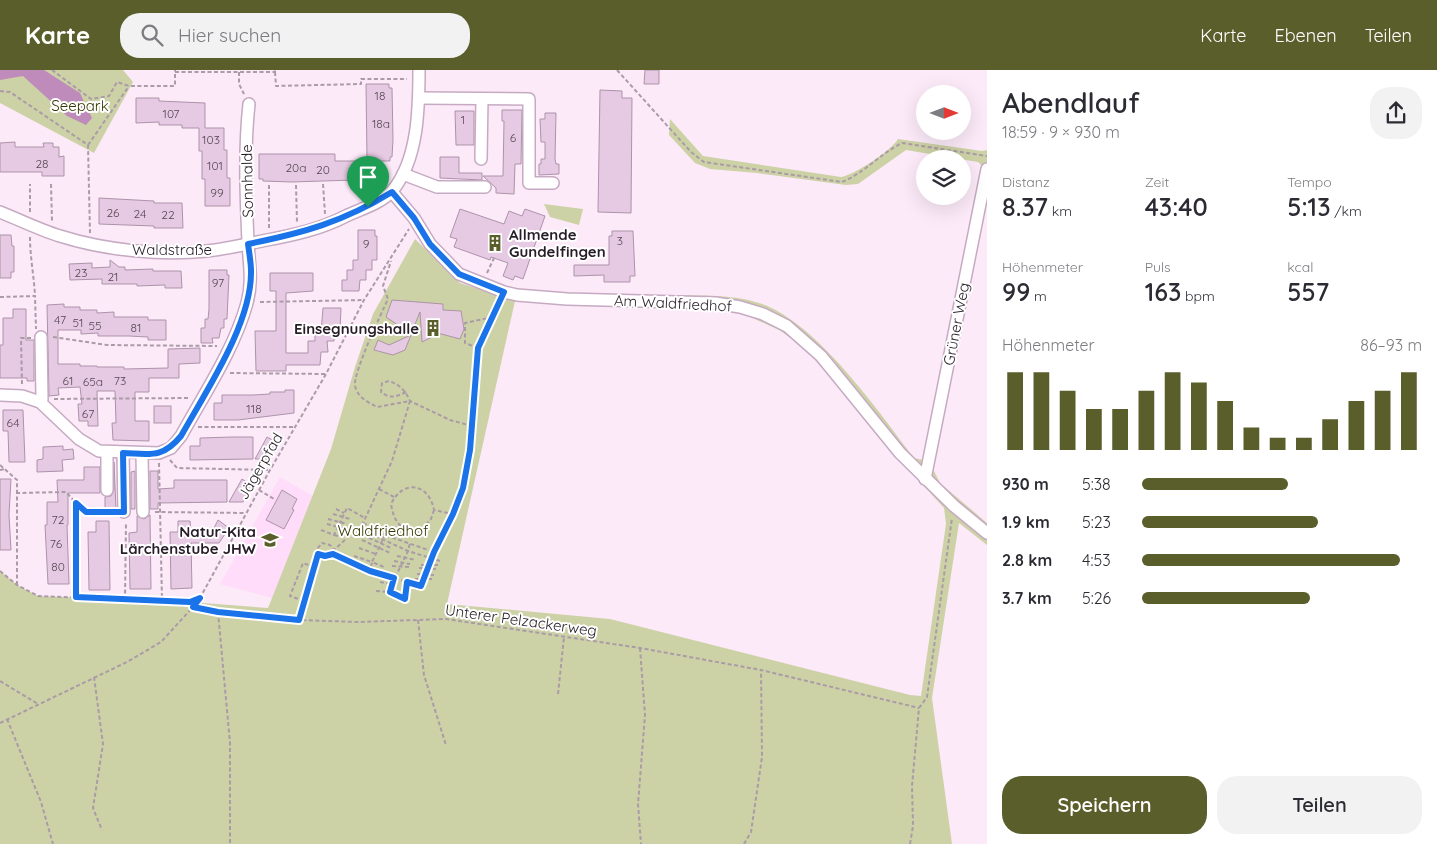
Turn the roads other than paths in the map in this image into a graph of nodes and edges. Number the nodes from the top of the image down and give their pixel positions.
1 (419, 75) edge
2 (419, 98) junction
3 (482, 99) junction
4 (249, 104) road end
5 (481, 160) dead end
6 (987, 169) edge
7 (403, 174) junction
8 (553, 183) dead end
9 (485, 187) dead end
10 (392, 192) junction
11 (0, 212) edge
12 (248, 244) junction
13 (39, 333) road end
14 (0, 395) edge
15 (41, 400) junction
16 (107, 453) junction
17 (123, 453) junction
18 (142, 454) junction
19 (925, 479) junction
20 (107, 490) dead end
21 (124, 512) road end
22 (143, 512) road end
23 (987, 533) edge

1 - 2 street, Waldstraße
2 - 3 street
2 - 7 street, Waldstraße
3 - 5 street
3 - 8 street
4 - 12 street, Sonnhalde
6 - 19 street, Grüner Weg
7 - 9 street
7 - 10 street, Waldstraße
10 - 12 street, Waldstraße
10 - 19 street, Am Waldfriedhof
11 - 12 street, Waldstraße
12 - 18 street, Sonnhalde
13 - 15 street
14 - 15 street
15 - 16 street
16 - 17 street
16 - 20 street
17 - 18 street
17 - 21 street
18 - 22 street
19 - 23 street, Am Waldfriedhof

